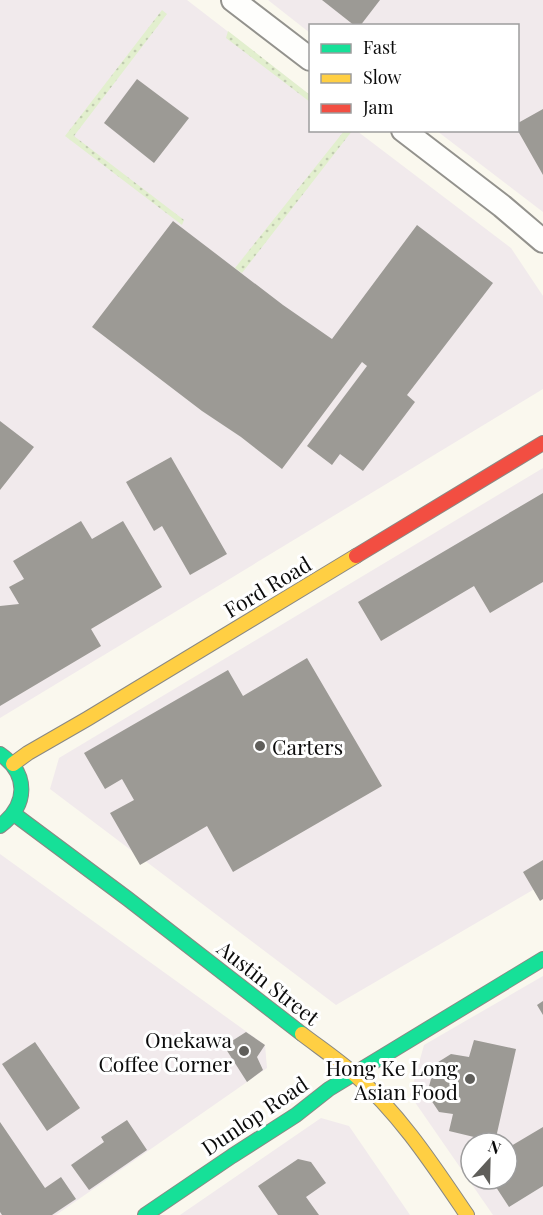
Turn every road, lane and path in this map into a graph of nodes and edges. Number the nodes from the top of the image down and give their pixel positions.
1 (233, 0) edge
2 (309, 58) edge
3 (406, 132) edge
4 (543, 241) edge
5 (543, 443) edge
6 (0, 754) edge
7 (13, 764) junction
8 (14, 814) junction
9 (0, 826) edge
10 (543, 959) edge
11 (354, 1074) junction
12 (145, 1215) edge
13 (467, 1215) edge

1 - 2 street
3 - 4 street
5 - 7 street, Ford Road
6 - 7 street
7 - 8 street
8 - 9 street
8 - 11 street, Austin Street
10 - 11 street, Dunlop Road
11 - 12 street, Dunlop Road
11 - 13 street, Austin Street

